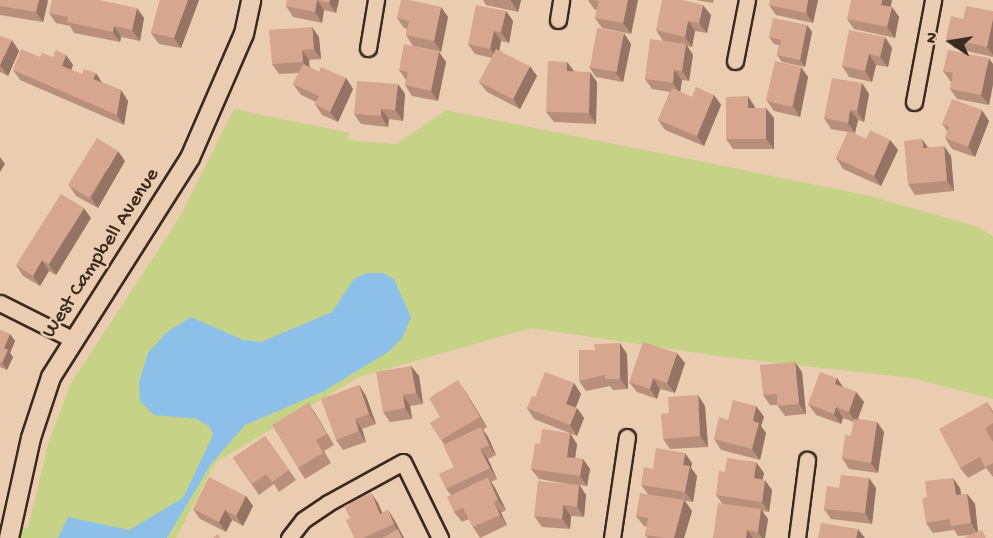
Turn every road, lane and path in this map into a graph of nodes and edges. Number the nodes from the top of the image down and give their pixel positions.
1 (251, 0) edge
2 (376, 0) edge
3 (561, 0) edge
4 (747, 0) edge
5 (933, 0) edge
6 (558, 20) dead end
7 (368, 48) dead end
8 (735, 61) dead end
9 (914, 102) dead end
10 (0, 303) edge
11 (72, 339) junction
12 (627, 437) dead end
13 (807, 460) dead end
14 (9, 538) edge
15 (289, 538) edge
16 (440, 538) edge
17 (612, 538) edge
18 (797, 538) edge

1 - 11 street, West Campbell Avenue
2 - 7 street
3 - 6 street
4 - 8 street
5 - 9 street
10 - 11 street
11 - 14 street, West Campbell Avenue
12 - 17 street
13 - 18 street
15 - 16 street

